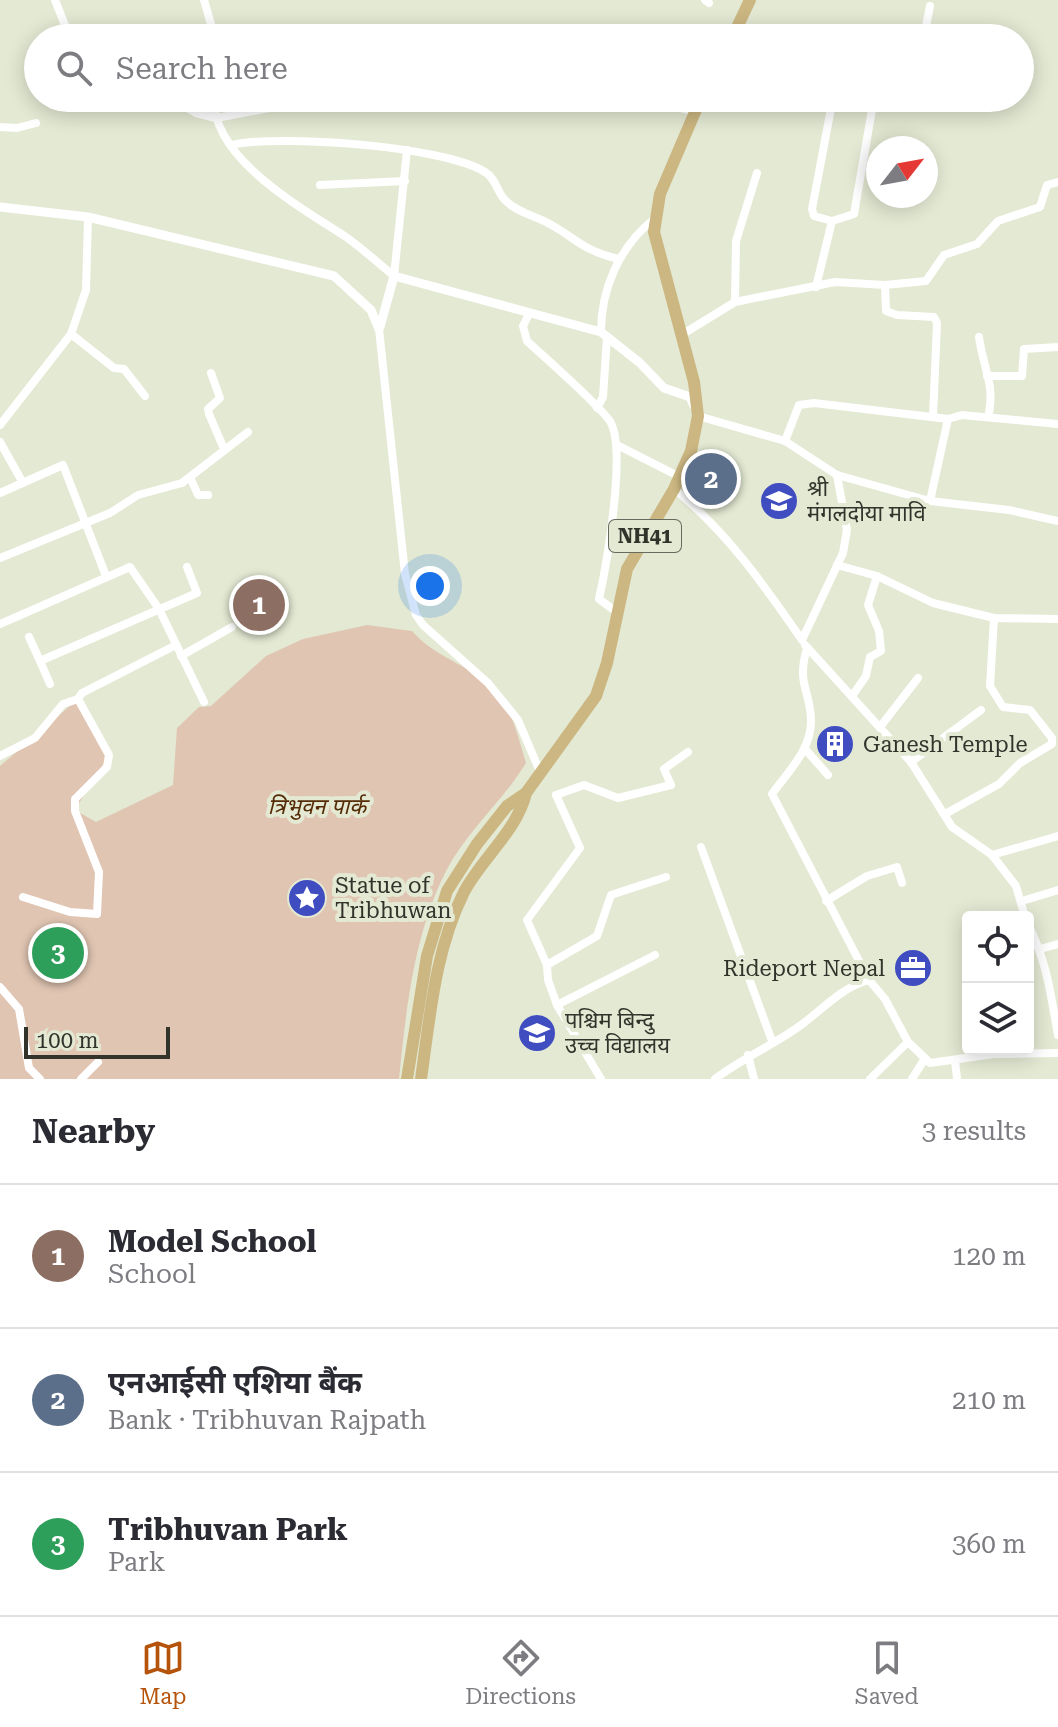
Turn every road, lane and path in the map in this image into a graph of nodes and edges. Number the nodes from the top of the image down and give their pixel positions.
1 (55, 0) edge
2 (204, 0) edge
3 (750, 0) edge
4 (930, 6) dead end
5 (64, 24) edge
6 (211, 24) edge
7 (739, 24) edge
8 (926, 24) edge
9 (194, 112) edge
10 (215, 112) edge
11 (248, 112) edge
12 (693, 112) edge
13 (830, 112) edge
14 (872, 112) edge
15 (216, 118) junction
16 (36, 123) dead end
17 (0, 127) edge
18 (232, 145) junction
19 (407, 150) junction
20 (757, 173) dead end
21 (405, 181) junction
22 (1058, 182) edge
23 (320, 185) dead end
24 (0, 207) edge
25 (88, 217) junction
26 (654, 219) junction
27 (832, 221) junction
28 (619, 259) junction
29 (394, 276) junction
30 (885, 285) junction
31 (816, 287) junction
32 (735, 302) junction
33 (529, 314) junction
34 (379, 329) junction
35 (71, 334) junction
36 (604, 334) junction
37 (683, 334) junction
38 (979, 337) dead end
39 (1058, 347) edge
40 (211, 373) dead end
41 (987, 376) junction
42 (145, 396) dead end
43 (597, 408) junction
44 (698, 416) junction
45 (933, 417) junction
46 (988, 417) junction
47 (948, 419) junction
48 (1058, 424) edge
49 (0, 425) edge
50 (248, 432) dead end
51 (785, 441) junction
52 (0, 442) edge
53 (617, 445) junction
54 (224, 449) junction
55 (837, 475) junction
56 (190, 477) junction
57 (23, 483) junction
58 (677, 483) junction
59 (0, 493) edge
60 (208, 495) dead end
61 (930, 501) junction
62 (87, 521) junction
63 (1058, 521) edge
64 (0, 558) edge
65 (837, 565) junction
66 (187, 567) dead end
67 (106, 576) junction
68 (877, 576) junction
69 (159, 609) junction
70 (618, 613) junction
71 (994, 618) junction
72 (1058, 619) edge
73 (0, 624) edge
74 (232, 627) dead end
75 (29, 637) dead end
76 (804, 644) junction
77 (176, 645) junction
78 (181, 656) junction
79 (40, 661) junction
80 (918, 678) dead end
81 (50, 684) dead end
82 (852, 696) junction
83 (78, 699) junction
84 (204, 702) dead end
85 (981, 710) dead end
86 (880, 727) junction
87 (805, 749) junction
88 (688, 752) dead end
89 (0, 756) edge
90 (911, 762) junction
91 (541, 774) junction
92 (828, 775) dead end
93 (526, 793) junction
94 (945, 814) junction
95 (1058, 836) edge
96 (701, 847) dead end
97 (992, 855) junction
98 (666, 877) dead end
99 (902, 883) dead end
100 (1058, 890) edge
101 (23, 897) dead end
102 (826, 901) junction
103 (1022, 901) junction
104 (1024, 911) edge
105 (432, 936) junction
106 (1034, 936) edge
107 (445, 941) junction
108 (1058, 944) edge
109 (1040, 949) junction
110 (655, 955) dead end
111 (547, 965) junction
112 (869, 980) junction
113 (0, 987) edge
114 (1056, 999) edge
115 (557, 1005) junction
116 (1058, 1035) edge
117 (772, 1041) junction
118 (908, 1042) junction
119 (1058, 1053) edge
120 (748, 1055) junction
121 (924, 1060) junction
122 (955, 1060) junction
123 (98, 1062) dead end
124 (40, 1079) edge
125 (81, 1079) edge
126 (407, 1079) edge
127 (421, 1079) edge
128 (601, 1079) edge
129 (715, 1079) edge
130 (754, 1079) edge
131 (870, 1079) edge
132 (912, 1079) edge
133 (957, 1079) edge

1 - 5 street
2 - 6 street
3 - 7 highway
4 - 8 street
9 - 15 street
10 - 15 street
11 - 15 street
12 - 26 highway, NH41
13 - 27 street
14 - 27 street
15 - 18 street
16 - 17 street
18 - 19 street
18 - 29 street
19 - 21 street
19 - 28 street
20 - 32 street
21 - 23 street
21 - 29 street
22 - 30 street
24 - 25 street
25 - 34 street
25 - 35 street
26 - 28 street
26 - 37 highway, NH41
27 - 31 street
28 - 36 street
29 - 33 street
29 - 34 street
30 - 31 street
30 - 45 street
31 - 32 street
32 - 37 street
33 - 36 street
33 - 43 street
34 - 91 street
35 - 42 street
35 - 49 street
36 - 43 street
36 - 44 street
37 - 44 highway, NH41
38 - 41 street
39 - 41 street
40 - 54 street
41 - 46 street
43 - 53 street
44 - 51 street
44 - 58 highway, NH41
45 - 47 street
45 - 51 street
46 - 47 street
46 - 48 street
47 - 61 street
50 - 54 street
51 - 55 street
52 - 57 street
53 - 58 street
53 - 70 street
54 - 56 street
55 - 61 street
55 - 65 street
56 - 60 street
56 - 62 street
57 - 59 street
57 - 62 street
58 - 70 highway, NH41
58 - 76 street
61 - 63 street
62 - 64 street
62 - 67 street
65 - 68 street
65 - 76 street
66 - 69 street
67 - 69 street
67 - 73 street
68 - 71 street
68 - 82 street
69 - 77 street
69 - 79 street
70 - 91 highway, NH41
71 - 72 street
71 - 94 street
74 - 78 street
75 - 79 street
76 - 82 street
76 - 87 street
77 - 78 street
77 - 83 street
78 - 84 street
79 - 81 street
80 - 86 street
82 - 86 street
83 - 89 street
83 - 101 street
85 - 90 street
86 - 90 street
87 - 92 street
87 - 102 street
88 - 111 street
90 - 94 street
91 - 93 highway, NH41
93 - 105 highway, NH41
93 - 107 highway, NH41
94 - 97 street
95 - 97 street
96 - 117 street
97 - 103 street
98 - 111 street
99 - 102 street
100 - 103 street
102 - 112 street
103 - 104 street
105 - 107 highway
105 - 126 highway, NH41
106 - 109 street
107 - 127 highway, NH41
108 - 109 street
109 - 114 street
110 - 115 street
111 - 115 street
112 - 117 street
112 - 118 street
113 - 124 street
114 - 116 street
115 - 128 street
117 - 120 street
118 - 121 street
118 - 131 street
119 - 122 street
120 - 129 street
120 - 130 street
121 - 122 street
121 - 132 street
122 - 133 street
123 - 125 street

